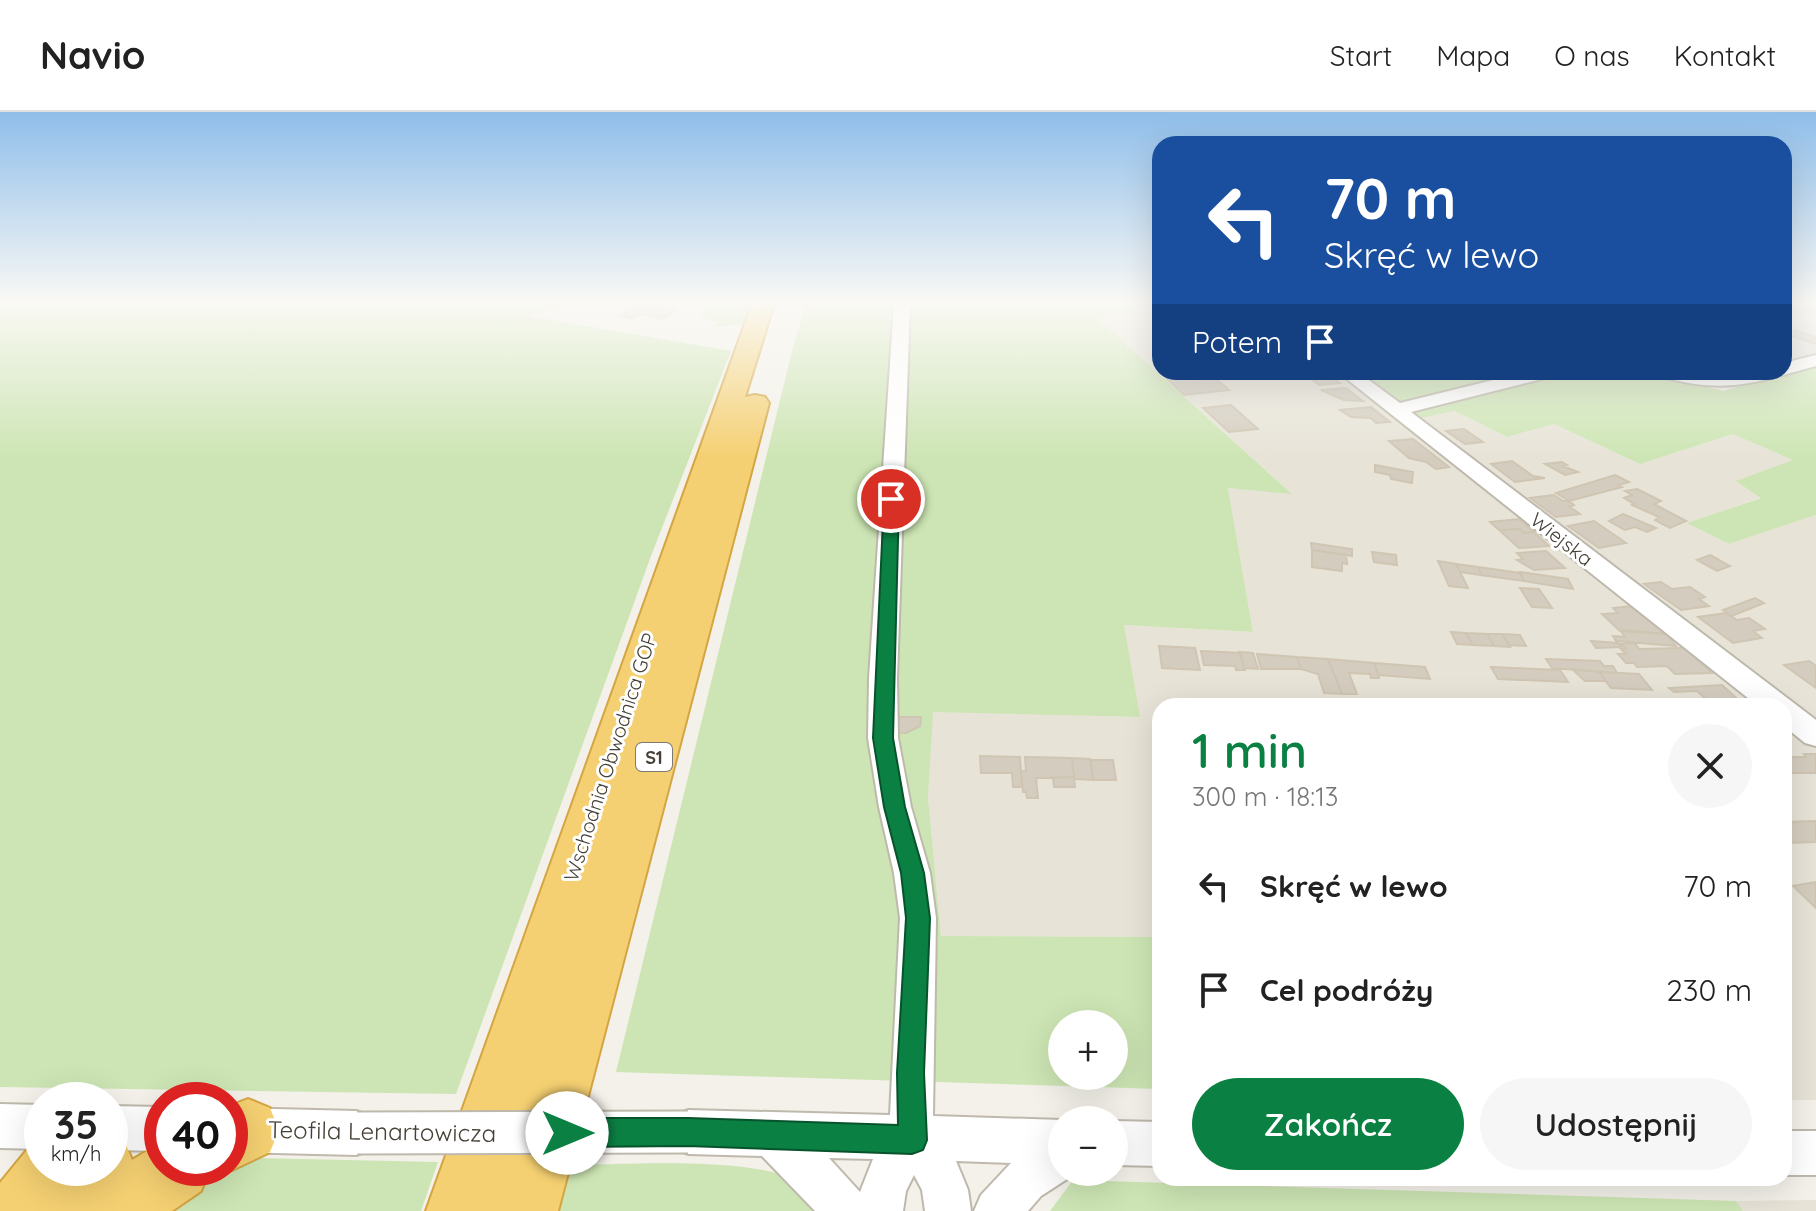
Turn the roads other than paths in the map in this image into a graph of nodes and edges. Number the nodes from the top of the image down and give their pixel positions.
1 (738, 355) edge
2 (743, 355) edge
3 (770, 355) edge
4 (899, 355) edge
5 (1816, 360) edge
6 (739, 367) junction
7 (1792, 367) edge
8 (1358, 380) edge
9 (1516, 380) edge
10 (1695, 380) edge
11 (1745, 380) edge
12 (1397, 410) junction
13 (1767, 698) edge
14 (1792, 717) edge
15 (1816, 735) edge
16 (0, 1126) edge
17 (24, 1127) edge
18 (248, 1133) edge
19 (773, 1136) junction
20 (912, 1140) junction
21 (1048, 1142) edge
22 (1128, 1143) edge
23 (1152, 1144) edge
24 (1792, 1153) edge
25 (1816, 1153) edge
26 (1048, 1165) edge
27 (40, 1186) edge
28 (97, 1186) edge
29 (152, 1186) edge
30 (20, 1211) edge
31 (88, 1211) edge
32 (115, 1211) edge
33 (459, 1211) edge
34 (525, 1211) edge
35 (846, 1211) edge
36 (880, 1211) edge
37 (948, 1211) edge
38 (997, 1211) edge

1 - 6 highway
2 - 6 highway, Wschodnia Obwodnica GOP / S1
3 - 34 highway, Wschodnia Obwodnica GOP / S1
4 - 20 street
5 - 7 street
6 - 33 highway, Wschodnia Obwodnica GOP / S1
8 - 12 street, Wiejska
9 - 12 street
10 - 11 street
12 - 13 street, Wiejska
14 - 15 street
16 - 17 street
18 - 19 street, Teofila Lenartowicza, bridge
19 - 20 street, Teofila Lenartowicza
19 - 35 street
20 - 21 street, Teofila Lenartowicza
20 - 36 street
20 - 37 street
22 - 23 street
24 - 25 street
26 - 38 street
27 - 30 highway
28 - 31 highway
29 - 32 highway

